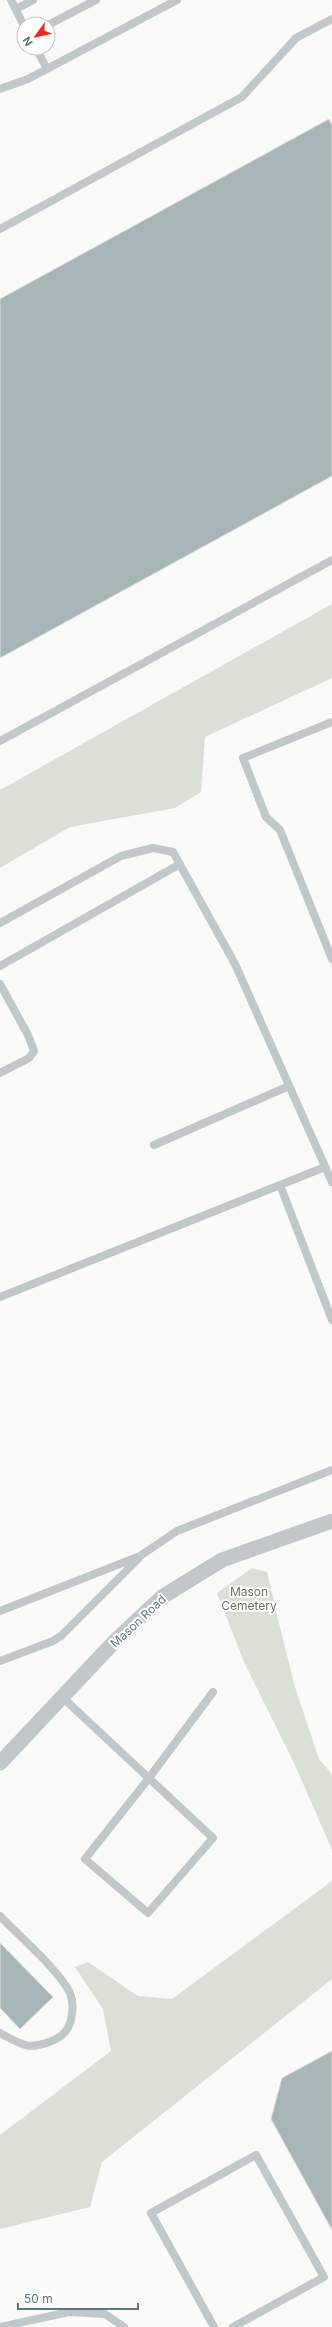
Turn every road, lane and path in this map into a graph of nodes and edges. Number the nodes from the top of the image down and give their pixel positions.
1 (11, 0) edge
2 (33, 0) edge
3 (96, 0) edge
4 (177, 0) edge
5 (16, 9) junction
6 (19, 16) edge
7 (332, 19) edge
8 (56, 22) edge
9 (40, 56) edge
10 (47, 69) junction
11 (0, 89) edge
12 (0, 229) edge
13 (332, 560) edge
14 (332, 722) edge
15 (0, 741) edge
16 (180, 864) junction
17 (0, 923) edge
18 (332, 959) edge
19 (0, 966) edge
20 (0, 984) edge
21 (0, 1073) edge
22 (289, 1086) junction
23 (154, 1145) dead end
24 (325, 1168) junction
25 (332, 1182) edge
26 (280, 1185) junction
27 (0, 1297) edge
28 (332, 1320) edge
29 (332, 1470) edge
30 (332, 1522) edge
31 (140, 1556) junction
32 (0, 1611) edge
33 (0, 1661) edge
34 (213, 1692) dead end
35 (62, 1697) junction
36 (0, 1763) edge
37 (149, 1778) junction
38 (0, 1916) edge
39 (0, 2032) edge
40 (0, 2327) edge
41 (124, 2327) edge
42 (214, 2327) edge
43 (233, 2327) edge

1 - 5 lane
2 - 5 lane
3 - 8 lane
4 - 10 lane
5 - 6 lane
7 - 12 lane
9 - 10 lane
10 - 11 lane
13 - 15 lane
14 - 18 lane
16 - 17 lane
16 - 19 lane
16 - 22 lane
20 - 21 lane
22 - 23 lane
22 - 24 lane
24 - 25 lane
24 - 26 lane
26 - 27 lane
26 - 28 lane
29 - 31 lane
30 - 35 street, Mason Road
31 - 32 lane
31 - 33 lane
34 - 37 lane
35 - 36 street, Mason Road
35 - 37 lane
37 - 37 lane
38 - 39 lane
40 - 41 lane
42 - 43 lane

